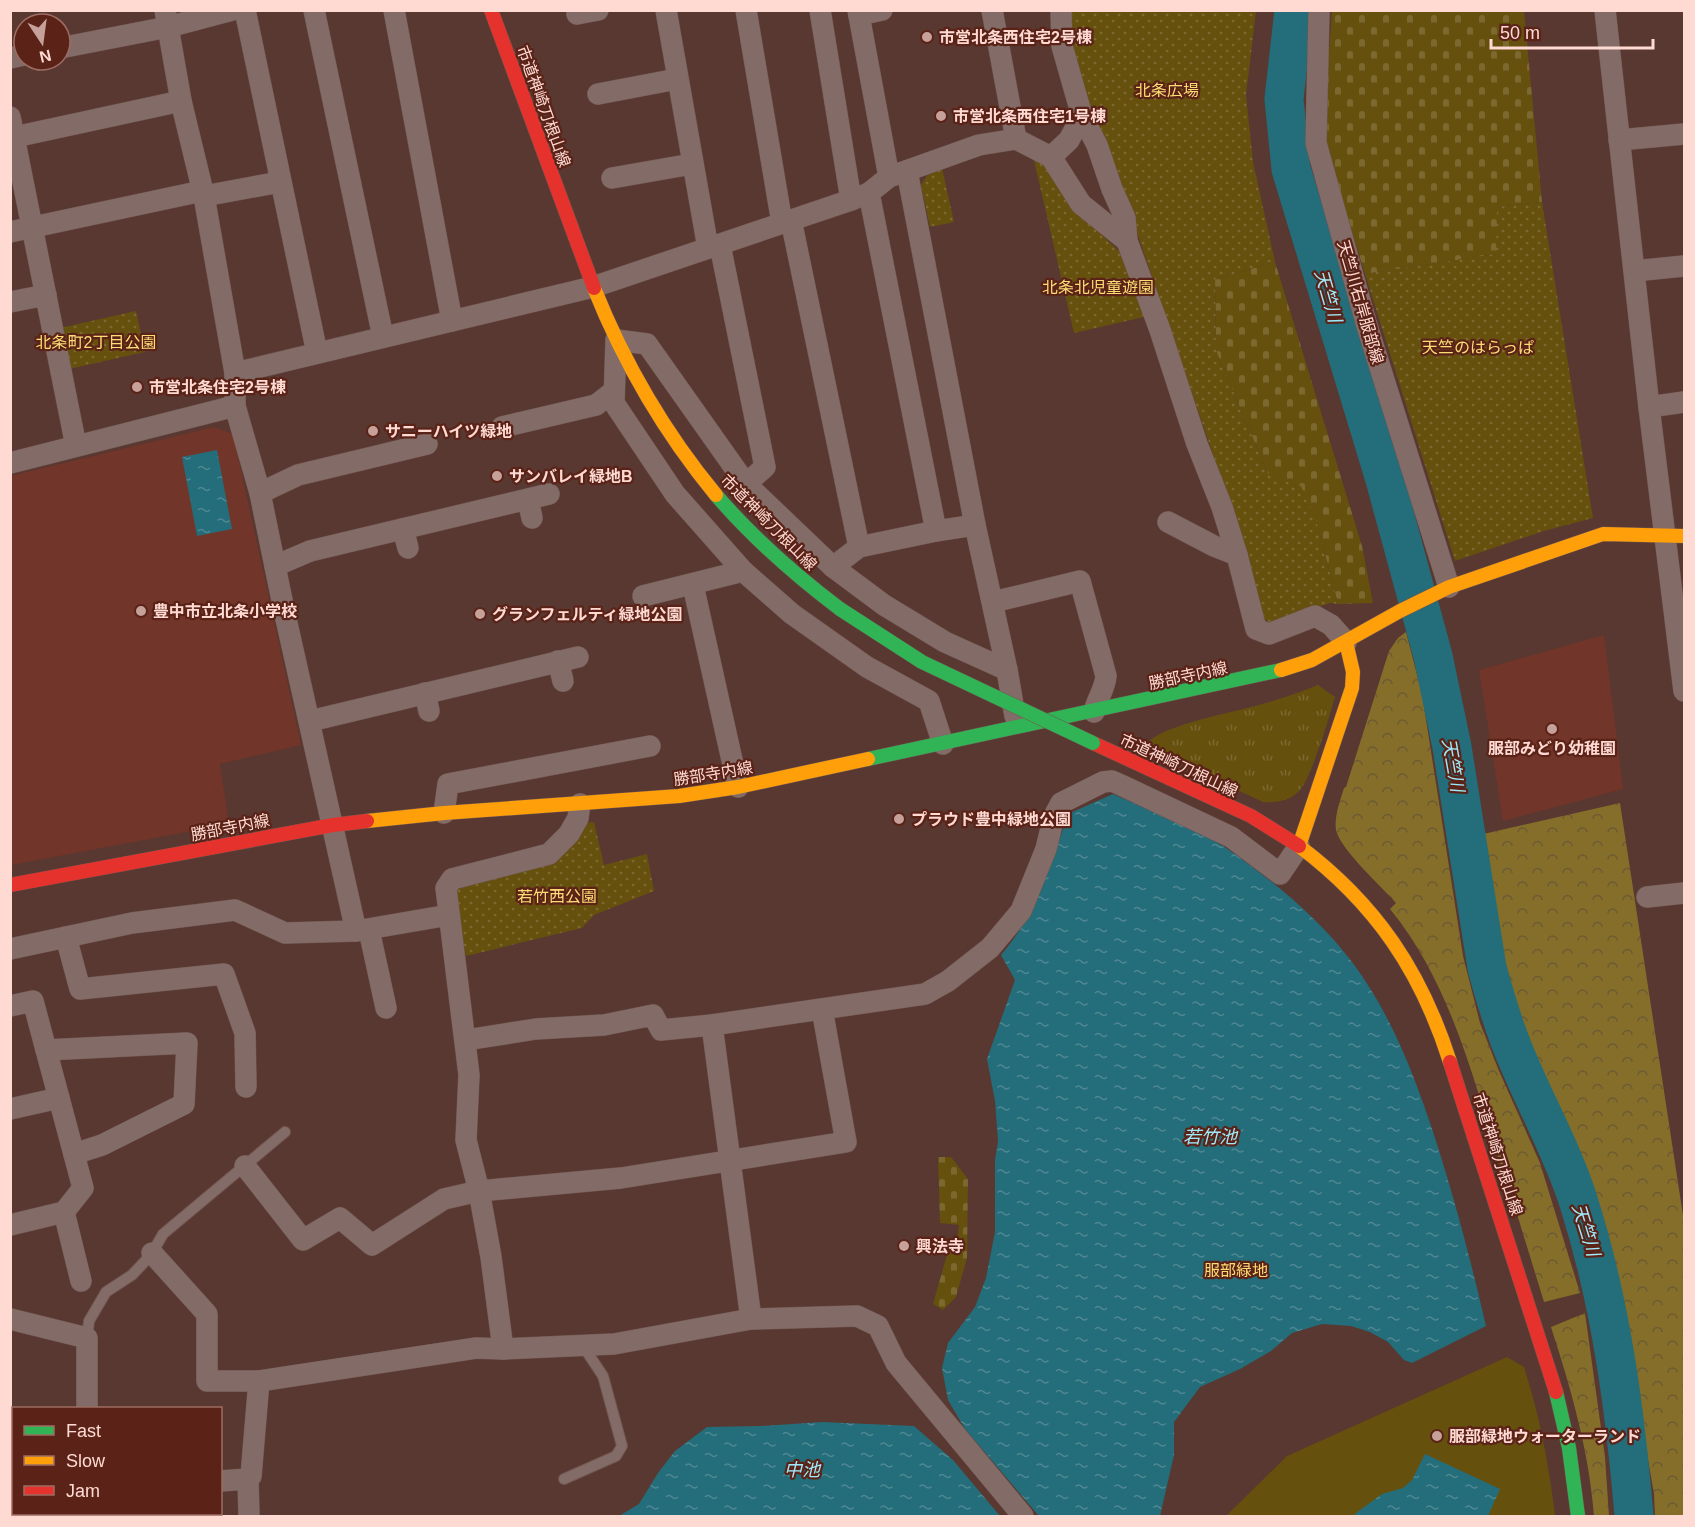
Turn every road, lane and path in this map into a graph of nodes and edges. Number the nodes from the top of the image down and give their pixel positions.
1 (232, 10) edge
2 (244, 10) edge
3 (314, 10) edge
4 (394, 10) edge
5 (491, 10) edge
6 (598, 10) edge
7 (666, 10) edge
8 (746, 10) edge
9 (820, 10) edge
10 (882, 10) edge
11 (992, 10) edge
12 (1045, 10) edge
13 (1061, 10) edge
14 (1319, 10) edge
15 (1605, 10) edge
16 (858, 13) edge
17 (577, 14) dead end
18 (167, 19) edge
19 (72, 45) edge
20 (1062, 46) junction
21 (677, 79) junction
22 (598, 94) dead end
23 (181, 101) junction
24 (1082, 116) junction
25 (12, 131) edge
26 (1684, 134) edge
27 (1016, 139) junction
28 (1618, 140) junction
29 (1051, 157) junction
30 (692, 164) junction
31 (898, 174) junction
32 (612, 178) dead end
33 (280, 182) junction
34 (203, 194) junction
35 (860, 196) junction
36 (787, 222) junction
37 (33, 228) junction
38 (10, 232) edge
39 (1127, 241) junction
40 (714, 246) junction
41 (1684, 266) edge
42 (1634, 271) junction
43 (593, 287) junction
44 (46, 295) junction
45 (10, 302) edge
46 (452, 321) junction
47 (383, 337) junction
48 (616, 340) junction
49 (317, 353) junction
50 (235, 373) junction
51 (614, 391) junction
52 (1684, 402) edge
53 (236, 406) junction
54 (1649, 407) junction
55 (502, 427) dead end
56 (427, 444) dead end
57 (76, 446) junction
58 (10, 463) edge
59 (746, 484) junction
60 (260, 493) junction
61 (549, 494) dead end
62 (1168, 522) dead end
63 (975, 525) junction
64 (936, 531) junction
65 (1675, 535) edge
66 (859, 547) junction
67 (1237, 555) junction
68 (275, 566) junction
69 (833, 567) junction
70 (743, 571) junction
71 (693, 585) junction
72 (1443, 589) junction
73 (643, 596) dead end
74 (993, 602) junction
75 (1346, 642) junction
76 (566, 666) dead end
77 (1007, 670) junction
78 (1684, 691) edge
79 (1094, 712) junction
80 (310, 721) junction
81 (1017, 728) junction
82 (943, 744) junction
83 (650, 746) dead end
84 (738, 787) junction
85 (580, 804) junction
86 (444, 813) junction
87 (333, 825) junction
88 (1299, 846) junction
89 (10, 885) edge
90 (1684, 893) edge
91 (1647, 897) dead end
92 (449, 915) junction
93 (362, 930) junction
94 (66, 937) junction
95 (10, 950) edge
96 (10, 1006) edge
97 (386, 1008) dead end
98 (822, 1009) junction
99 (712, 1025) junction
100 (466, 1040) junction
101 (46, 1050) junction
102 (246, 1087) dead end
103 (59, 1098) junction
104 (10, 1109) edge
105 (285, 1132) dead end
106 (74, 1154) junction
107 (731, 1159) junction
108 (245, 1166) junction
109 (479, 1191) junction
110 (64, 1212) junction
111 (10, 1225) edge
112 (152, 1253) junction
113 (81, 1281) dead end
114 (751, 1319) junction
115 (10, 1320) edge
116 (87, 1338) junction
117 (583, 1345) junction
118 (503, 1349) junction
119 (259, 1381) junction
120 (87, 1407) edge
121 (248, 1479) junction
122 (564, 1479) dead end
123 (222, 1481) edge
124 (249, 1516) edge
125 (1023, 1516) edge
126 (1578, 1516) edge

1 - 18 street
2 - 33 street
3 - 47 street
4 - 46 street
5 - 43 street, 市道神崎刀根山線
6 - 17 street
7 - 21 street
8 - 36 street
9 - 35 street
10 - 16 street
11 - 27 street
12 - 20 street
13 - 20 street
14 - 72 street, 天竺川右岸服部線
15 - 28 street
16 - 31 street
18 - 19 street
18 - 23 street
20 - 24 street
21 - 22 street
21 - 30 street
23 - 25 street
23 - 34 street
24 - 29 street
24 - 39 street
25 - 37 street
26 - 28 street
27 - 29 street
27 - 31 street
28 - 42 street
29 - 39 street
30 - 32 street
30 - 40 street
31 - 35 street
31 - 63 street
33 - 34 street
33 - 49 street
34 - 37 street
34 - 50 street
35 - 36 street
35 - 64 street
36 - 40 street
36 - 66 street
37 - 38 street
37 - 44 street
39 - 67 street
40 - 43 street
40 - 59 street
41 - 42 street
42 - 54 street
43 - 46 street
43 - 48 street, 市道神崎刀根山線
44 - 45 street
44 - 57 street
46 - 47 street
47 - 49 street
48 - 51 street
48 - 59 street
48 - 88 street, 市道神崎刀根山線, bridge
49 - 50 street
50 - 53 street
51 - 55 street
51 - 70 street
52 - 54 street
53 - 57 street
53 - 60 street
54 - 65 street
56 - 60 street
57 - 58 street
59 - 69 street
60 - 68 street
61 - 68 street
62 - 67 street
63 - 64 street
63 - 74 street
64 - 66 street
65 - 72 street
65 - 78 street
66 - 69 street
67 - 75 street
68 - 80 street
69 - 77 street
70 - 71 street
70 - 82 street
71 - 73 street
71 - 84 street
72 - 75 street, 勝部寺内線
74 - 77 street
74 - 79 street
75 - 79 street, 勝部寺内線
75 - 88 street
76 - 80 street
77 - 81 street
79 - 81 street, 勝部寺内線
80 - 87 street
81 - 82 street, 勝部寺内線
82 - 84 street, 勝部寺内線
83 - 86 street
84 - 85 street, 勝部寺内線
85 - 86 street, 勝部寺内線
85 - 92 street
86 - 87 street, 勝部寺内線
87 - 89 street, 勝部寺内線
87 - 93 street
88 - 98 street
88 - 126 street, 市道神崎刀根山線
90 - 91 street
92 - 93 street
92 - 100 street
93 - 94 street
93 - 97 street
94 - 95 street
94 - 102 street
96 - 101 street
98 - 99 street
98 - 107 street
99 - 100 street
99 - 107 street
100 - 109 street
101 - 103 street
101 - 106 street
103 - 104 street
103 - 106 street
105 - 108 lane
106 - 110 street
107 - 109 street
107 - 114 street
108 - 109 street
108 - 112 lane
109 - 118 street
110 - 111 street
110 - 113 street
112 - 116 lane
112 - 119 street
114 - 117 street
114 - 125 street
115 - 116 street
116 - 120 street
117 - 118 street
117 - 122 lane
118 - 119 street
119 - 121 street
121 - 123 street
121 - 124 street

